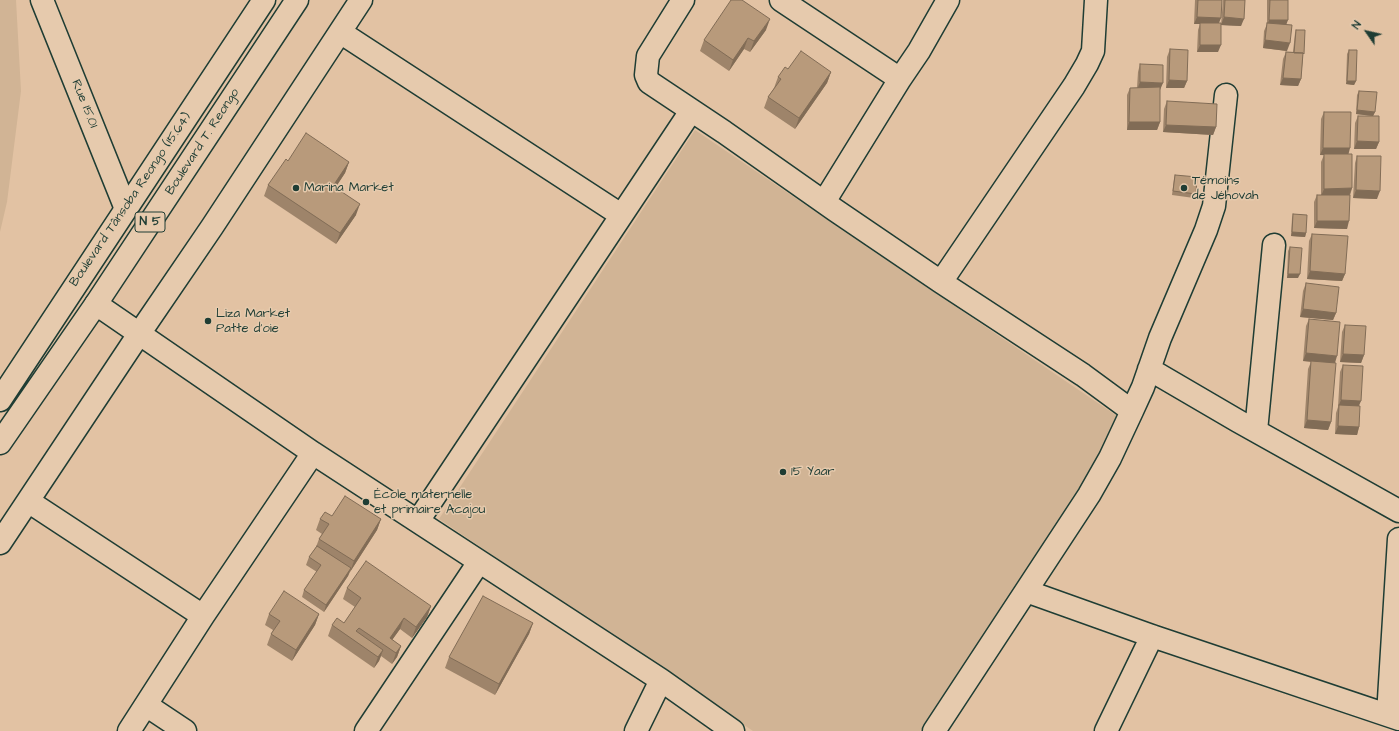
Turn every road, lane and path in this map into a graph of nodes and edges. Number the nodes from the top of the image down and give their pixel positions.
1 (42, 0) edge
2 (264, 0) edge
3 (297, 0) edge
4 (361, 0) edge
5 (683, 0) edge
6 (781, 0) edge
7 (948, 0) edge
8 (1096, 0) edge
9 (340, 32) junction
10 (900, 79) junction
11 (1226, 95) dead end
12 (691, 111) junction
13 (824, 202) junction
14 (126, 209) junction
15 (621, 216) junction
16 (1274, 245) dead end
17 (941, 282) junction
18 (96, 304) junction
19 (139, 334) junction
20 (1149, 369) junction
21 (0, 400) edge
22 (1132, 411) junction
23 (1256, 431) junction
24 (0, 443) edge
25 (313, 453) junction
26 (28, 501) junction
27 (1399, 511) edge
28 (418, 521) junction
29 (1399, 539) edge
30 (0, 543) edge
31 (479, 562) junction
32 (1026, 591) junction
33 (203, 616) junction
34 (1152, 636) junction
35 (661, 680) junction
36 (146, 705) junction
37 (1394, 717) edge
38 (368, 730) edge
39 (129, 731) edge
40 (185, 731) edge
41 (636, 731) edge
42 (733, 731) edge
43 (934, 731) edge
44 (1106, 731) edge

1 - 14 main road, Rue 15.01
2 - 14 main road, Boulevard Tânsoba Reongo (15.64) / N 5
3 - 18 main road, Boulevard T. Reongo / N 5
4 - 9 main road
5 - 12 main road
6 - 10 main road
7 - 10 main road
8 - 17 main road
9 - 15 main road
9 - 19 main road
10 - 13 main road
11 - 20 main road
12 - 13 main road
12 - 15 main road
13 - 17 main road
14 - 21 main road, Boulevard Tânsoba Reongo (15.64) / N 5
15 - 28 main road
16 - 23 main road
17 - 22 main road
18 - 19 main road
18 - 24 main road, Boulevard T. Reongo / N 5
19 - 25 main road
19 - 26 main road
20 - 22 main road
20 - 23 main road
22 - 32 main road
23 - 27 main road
25 - 28 main road
25 - 33 main road
26 - 30 main road
26 - 33 main road
28 - 31 main road
29 - 37 main road
31 - 35 main road
31 - 38 main road
32 - 34 main road
32 - 43 main road
33 - 36 main road
34 - 37 main road
34 - 44 main road
35 - 41 main road
35 - 42 main road
36 - 39 main road
36 - 40 main road

